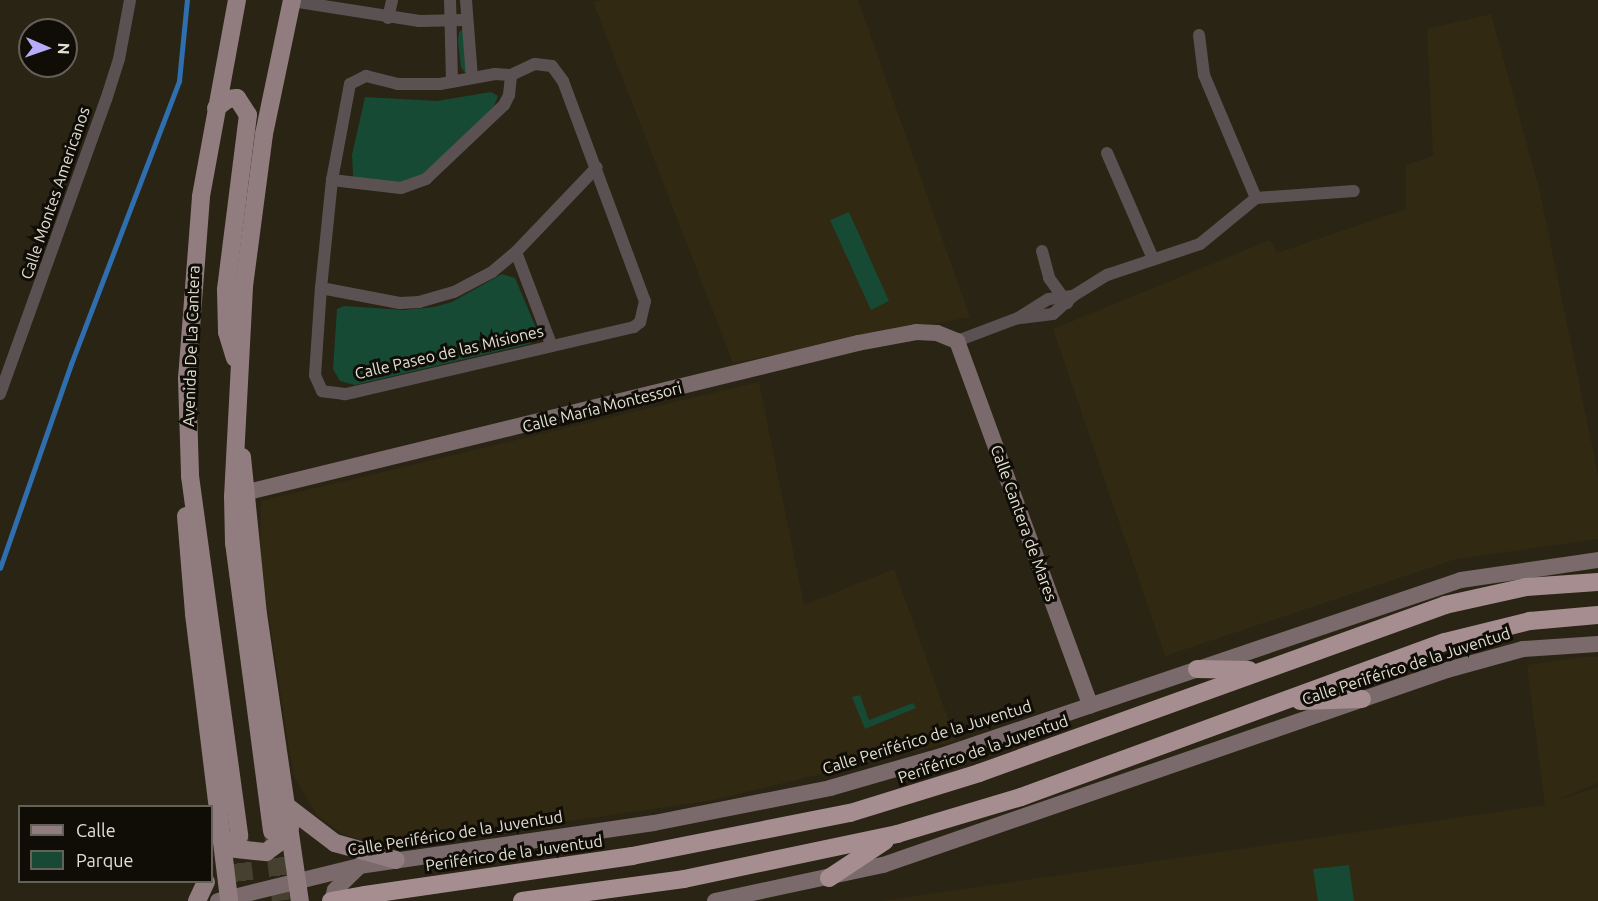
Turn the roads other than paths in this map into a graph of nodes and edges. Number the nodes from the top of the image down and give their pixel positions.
1 (130, 0) edge
2 (237, 0) edge
3 (290, 0) edge
4 (392, 0) edge
5 (450, 0) edge
6 (466, 0) edge
7 (388, 18) junction
8 (449, 20) junction
9 (465, 20) junction
10 (1199, 35) dead end
11 (512, 75) junction
12 (472, 78) junction
13 (452, 82) junction
14 (216, 108) junction
15 (1107, 153) dead end
16 (597, 168) junction
17 (332, 180) junction
18 (1354, 191) dead end
19 (1256, 198) junction
20 (1042, 251) dead end
21 (516, 252) junction
22 (1153, 259) junction
23 (321, 288) junction
24 (1068, 299) junction
25 (957, 341) junction
26 (551, 344) junction
27 (239, 368) junction
28 (0, 394) edge
29 (235, 444) junction
30 (190, 476) junction
31 (248, 492) junction
32 (1598, 561) edge
33 (1598, 582) edge
34 (1598, 615) edge
35 (1598, 644) edge
36 (1197, 669) junction
37 (1260, 670) junction
38 (1362, 699) junction
39 (1283, 702) junction
40 (1090, 705) junction
41 (290, 816) junction
42 (273, 831) tunnel mouth
43 (897, 834) junction
44 (239, 836) tunnel mouth
45 (220, 839) junction
46 (396, 860) junction
47 (213, 866) edge
48 (360, 866) junction
49 (300, 878) junction
50 (829, 878) junction
51 (206, 883) edge
52 (225, 899) edge
53 (197, 901) edge
54 (300, 901) edge
55 (332, 901) edge
56 (522, 901) edge
57 (715, 901) edge

1 - 28 street, Calle Montes Americanos
2 - 14 main road, Avenida De La Cantera
3 - 7 street
3 - 27 main road
4 - 7 street
5 - 8 street
6 - 9 street
7 - 8 street
8 - 9 street
8 - 13 street
9 - 12 street
10 - 19 street
11 - 12 street, Calle Paseo de las Misiones
11 - 16 street, Calle Paseo de las Misiones
11 - 17 street
12 - 13 street, Calle Paseo de las Misiones
13 - 17 street, Calle Paseo de las Misiones
14 - 27 main road
14 - 30 main road, Avenida De La Cantera
15 - 22 street
16 - 21 street
16 - 26 street, Calle Paseo de las Misiones
17 - 23 street, Calle Paseo de las Misiones
18 - 19 street
19 - 22 street
20 - 24 street
21 - 23 street
21 - 26 street
22 - 24 street
23 - 26 street, Calle Paseo de las Misiones
24 - 25 street
25 - 31 main road, Calle María Montessori
25 - 40 main road, Calle Cantera de Mares
27 - 29 main road
29 - 31 main road
29 - 42 main road
30 - 44 main road, Avenida De La Cantera
30 - 45 main road
31 - 41 main road
32 - 36 main road, Calle Periférico de la Juventud
33 - 37 highway, Periférico de la Juventud
34 - 39 highway
35 - 38 main road, Calle Periférico de la Juventud
36 - 37 highway
36 - 40 main road, Calle Periférico de la Juventud
37 - 55 highway, Periférico de la Juventud, bridge
38 - 39 highway
38 - 50 main road, Calle Periférico de la Juventud
39 - 43 highway
40 - 46 main road, Calle Periférico de la Juventud
41 - 45 main road
41 - 46 main road
41 - 49 main road
43 - 50 highway
43 - 56 highway
45 - 47 main road
45 - 52 main road
46 - 48 main road, Calle Periférico de la Juventud
48 - 49 main road, Calle Periférico de la Juventud
48 - 55 main road
49 - 52 main road, Calle Periférico de la Juventud
49 - 54 main road
50 - 57 main road, Calle Periférico de la Juventud
51 - 53 main road

